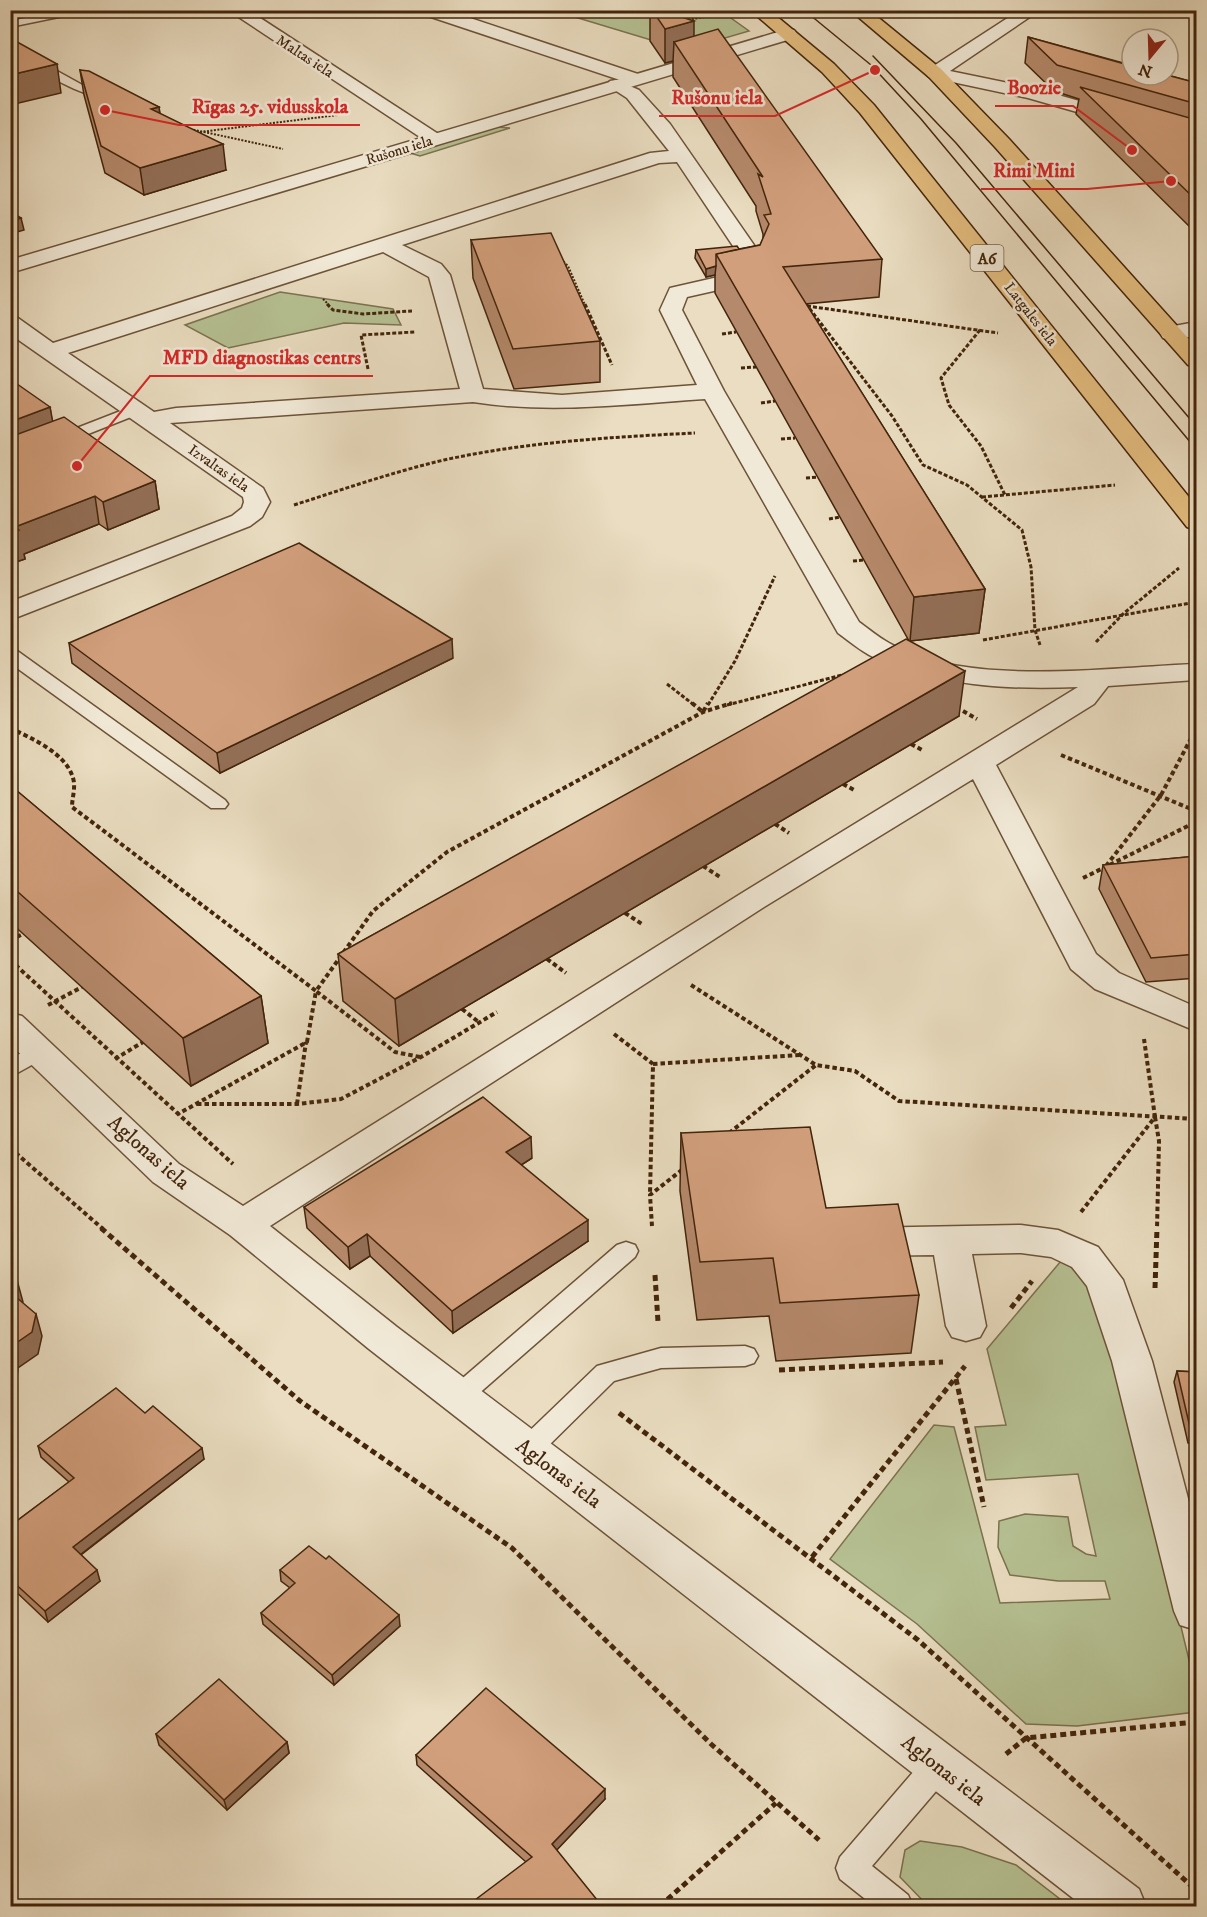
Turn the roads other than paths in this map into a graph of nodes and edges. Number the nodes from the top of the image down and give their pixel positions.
1 (88, 10) edge
2 (236, 10) edge
3 (428, 10) edge
4 (758, 10) edge
5 (858, 10) edge
6 (1032, 10) edge
7 (10, 24) edge
8 (788, 34) junction
9 (10, 48) edge
10 (935, 73) junction
11 (626, 82) junction
12 (124, 94) edge
13 (436, 139) junction
14 (1197, 140) edge
15 (681, 156) junction
16 (384, 244) junction
17 (10, 267) edge
18 (10, 323) edge
19 (1197, 329) edge
20 (1171, 333) junction
21 (51, 351) junction
22 (1197, 360) edge
23 (712, 391) junction
24 (473, 395) junction
25 (143, 415) junction
26 (10, 459) edge
27 (1197, 522) edge
28 (10, 612) edge
29 (10, 654) edge
30 (1197, 672) edge
31 (1100, 678) junction
32 (980, 763) junction
33 (218, 804) dead end
34 (1197, 1020) edge
35 (20, 1048) edge
36 (260, 1215) junction
37 (950, 1240) junction
38 (845, 1242) edge
39 (626, 1251) dead end
40 (963, 1344) road end
41 (745, 1356) road end
42 (459, 1396) junction
43 (528, 1449) junction
44 (1194, 1586) edge
45 (951, 1776) junction
46 (897, 1906) edge
47 (1122, 1906) edge

1 - 7 lane
2 - 13 street, Maltas iela
3 - 11 street
4 - 8 highway, Latgales iela / A6
5 - 10 highway
6 - 10 street
8 - 11 street, Rušonu iela
8 - 27 highway, Latgales iela / A6
9 - 12 lane
10 - 14 street
10 - 20 highway
11 - 13 street, Rušonu iela
11 - 15 street
13 - 17 street, Rušonu iela
15 - 16 street
15 - 23 street
16 - 21 street
16 - 24 street
18 - 21 street, Izvaltas iela
19 - 20 street
20 - 22 highway
21 - 25 street, Izvaltas iela
23 - 24 street
23 - 31 street
24 - 25 street
25 - 26 lane
25 - 28 street, Izvaltas iela
29 - 33 lane
30 - 31 street
31 - 32 street
32 - 34 street
32 - 36 street
35 - 36 street, Aglonas iela
36 - 42 street, Aglonas iela
37 - 38 street
37 - 40 street
37 - 44 street
39 - 42 lane
41 - 43 lane
42 - 43 street, Aglonas iela
43 - 45 street, Aglonas iela
45 - 46 lane
45 - 47 street, Aglonas iela

